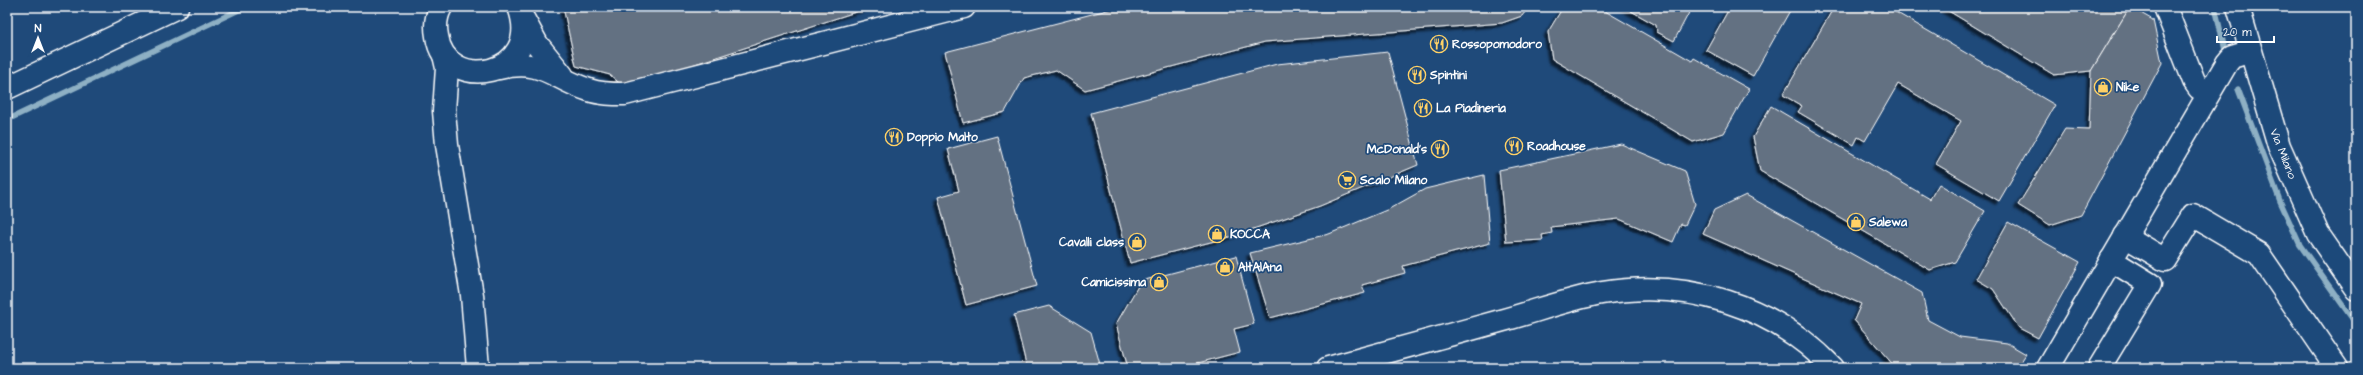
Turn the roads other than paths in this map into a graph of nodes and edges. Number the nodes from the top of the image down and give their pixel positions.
1 (177, 7) edge
2 (425, 7) edge
3 (964, 7) edge
4 (2165, 7) edge
5 (2238, 7) edge
6 (521, 14) edge
7 (438, 17) edge
8 (2249, 52) junction
9 (444, 55) junction
10 (492, 70) junction
11 (574, 85) junction
12 (7, 88) edge
13 (2208, 94) junction
14 (445, 126) junction
15 (2125, 236) junction
16 (2111, 260) junction
17 (2356, 289) edge
18 (478, 368) edge
19 (1328, 368) edge
20 (1833, 368) edge
21 (2048, 368) edge
22 (2099, 368) edge
23 (2337, 368) edge

1 - 12 street
2 - 7 street
3 - 11 street
4 - 13 street
5 - 8 street, Via Milano
6 - 10 street
6 - 11 street
7 - 9 street
8 - 13 street
8 - 17 street, Via Milano
9 - 10 street
9 - 14 street
10 - 11 street
10 - 14 street
13 - 15 street
14 - 18 street
15 - 16 street
15 - 23 street
16 - 21 street
16 - 22 street
19 - 20 street

